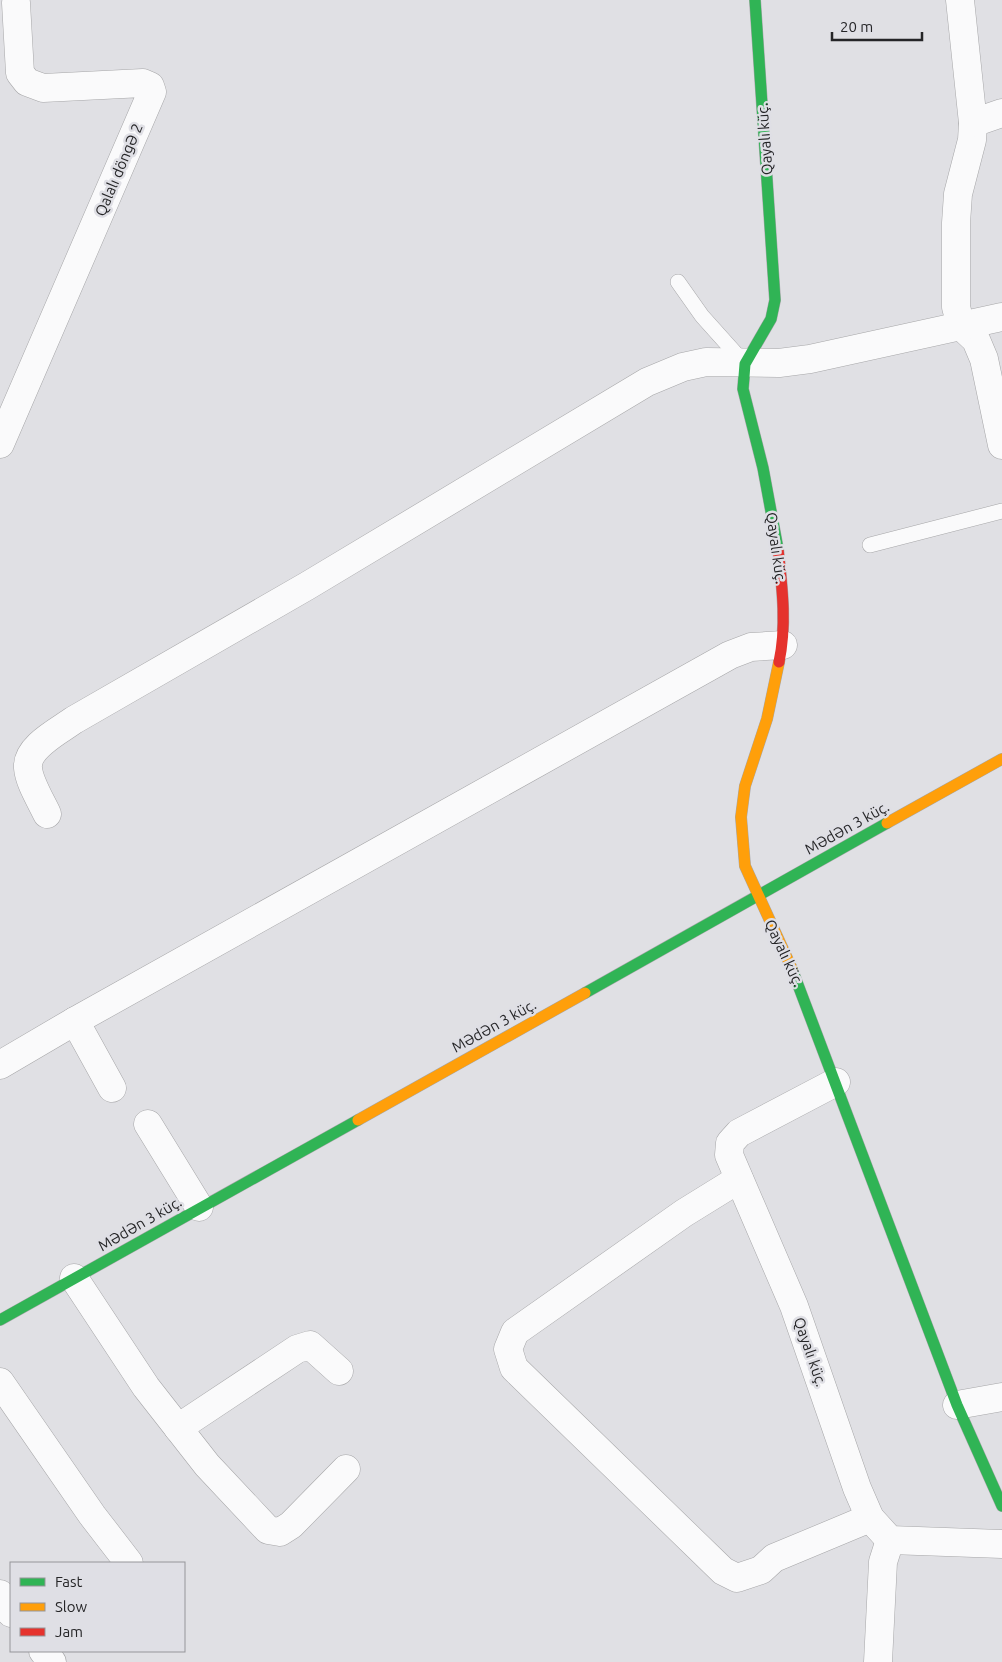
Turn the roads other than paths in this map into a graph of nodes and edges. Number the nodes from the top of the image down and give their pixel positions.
1 (755, 0) edge
2 (960, 0) edge
3 (16, 3) dead end
4 (1002, 113) edge
5 (973, 123) junction
6 (678, 282) dead end
7 (1002, 318) edge
8 (961, 326) junction
9 (745, 364) junction
10 (0, 444) edge
11 (1002, 446) edge
12 (1002, 510) edge
13 (870, 545) dead end
14 (783, 645) junction
15 (1002, 759) edge
16 (47, 814) dead end
17 (758, 896) junction
18 (75, 1021) junction
19 (0, 1065) edge
20 (836, 1082) junction
21 (112, 1088) dead end
22 (148, 1124) dead end
23 (739, 1178) junction
24 (199, 1207) junction
25 (74, 1278) junction
26 (0, 1320) edge
27 (339, 1371) dead end
28 (0, 1382) edge
29 (1002, 1397) edge
30 (957, 1405) junction
31 (178, 1428) junction
32 (346, 1470) dead end
33 (1002, 1506) edge
34 (870, 1518) junction
35 (890, 1540) junction
36 (1002, 1544) edge
37 (127, 1562) edge
38 (0, 1594) edge
39 (10, 1611) edge
40 (44, 1652) edge
41 (52, 1662) edge
42 (878, 1662) edge

1 - 9 street, Qayalı küç.
2 - 5 street
3 - 10 street, Qalalı döngə 2
4 - 5 street
5 - 8 street
6 - 9 lane
7 - 8 street
8 - 9 street
8 - 11 street
9 - 14 street, Qayalı küç.
9 - 16 street
12 - 13 lane
14 - 17 street, Qayalı küç.
14 - 18 street
15 - 17 street, Mədən 3 küç.
17 - 20 street, Qayalı küç.
17 - 24 street, Mədən 3 küç.
18 - 19 street
18 - 21 street
20 - 23 street, Qayalı küç.
20 - 30 street, Qayalı küç.
22 - 24 street
23 - 34 street, Qayalı küç.
23 - 34 street
24 - 25 street, Mədən 3 küç.
25 - 26 street, Mədən 3 küç.
25 - 31 street
27 - 31 street
28 - 37 street
29 - 30 street
30 - 33 street, Qayalı küç.
31 - 32 street
34 - 35 street, Qayalı küç.
35 - 36 street
35 - 42 street
38 - 39 street
40 - 41 street

